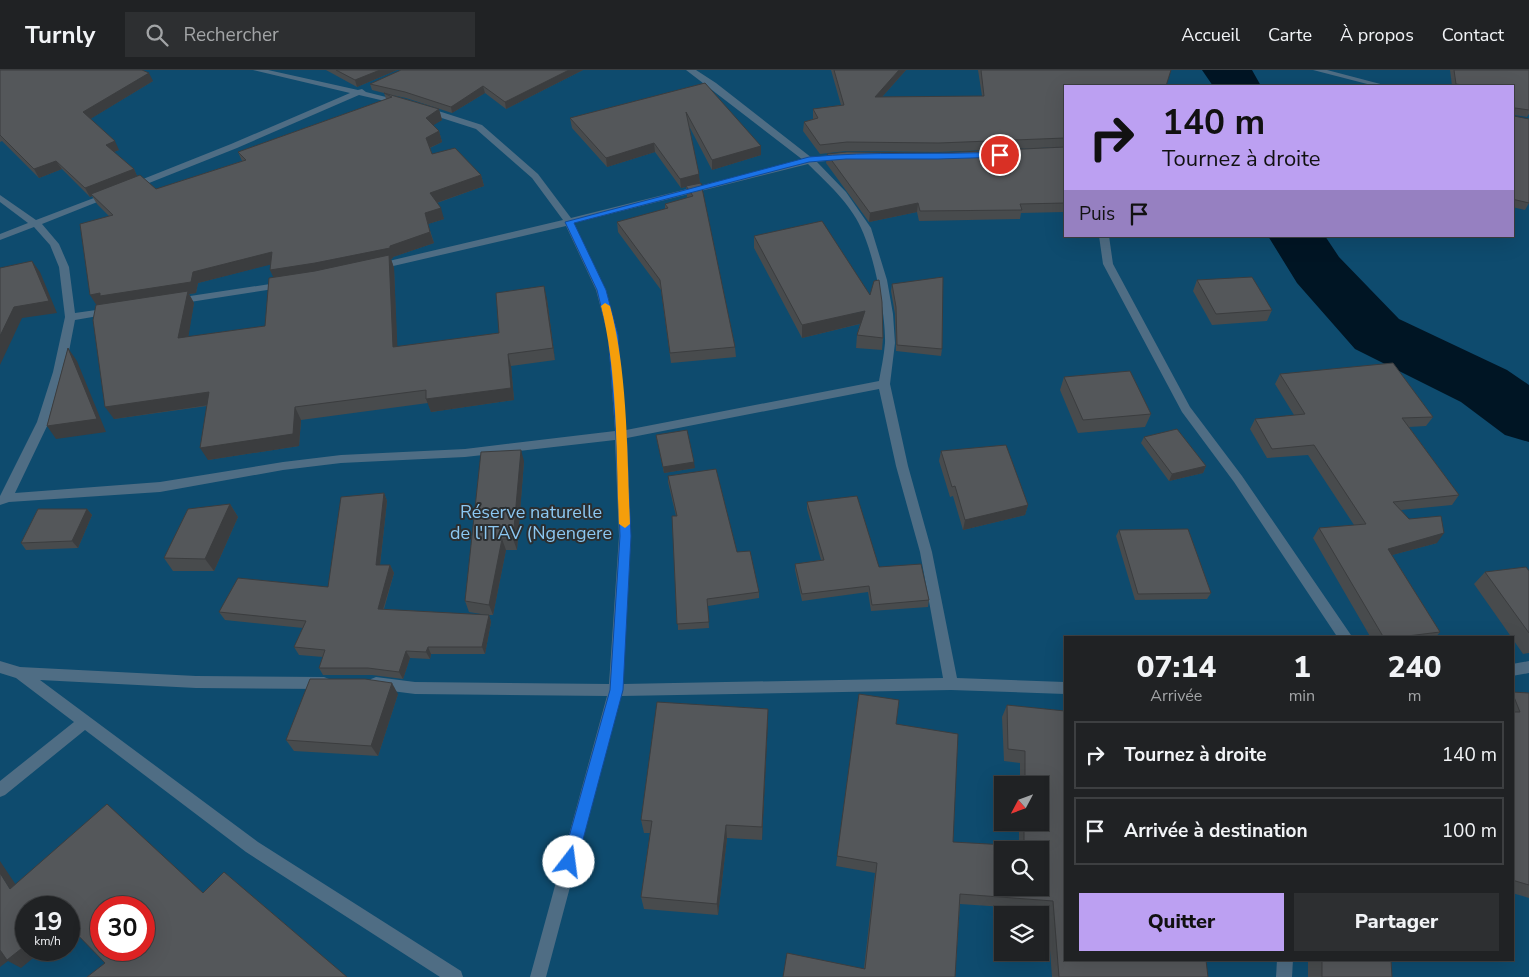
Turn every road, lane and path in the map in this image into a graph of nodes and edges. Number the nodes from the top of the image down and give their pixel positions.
1 (257, 70) edge
2 (690, 70) edge
3 (1322, 70) edge
4 (376, 85) edge
5 (1380, 85) edge
6 (360, 92) junction
7 (855, 156) edge
8 (809, 160) junction
9 (0, 198) edge
10 (569, 222) junction
11 (36, 224) junction
12 (0, 237) edge
13 (1104, 237) edge
14 (367, 269) edge
15 (292, 283) edge
16 (167, 302) edge
17 (118, 309) edge
18 (70, 317) junction
19 (884, 384) junction
20 (621, 435) junction
21 (3, 500) edge
22 (1345, 636) edge
23 (0, 667) edge
24 (1529, 667) edge
25 (1514, 670) edge
26 (20, 672) junction
27 (333, 683) edge
28 (362, 683) edge
29 (951, 684) junction
30 (1064, 688) edge
31 (616, 690) junction
32 (84, 722) junction
33 (0, 790) edge
34 (1285, 961) edge
35 (452, 977) edge
36 (538, 977) edge
37 (1284, 977) edge

1 - 6 street
2 - 8 street
3 - 5 street
4 - 6 street
6 - 10 street
6 - 11 street
7 - 8 street
8 - 10 street
8 - 19 street
9 - 11 street
10 - 14 street
10 - 20 street
11 - 12 street
11 - 18 street
13 - 22 street
15 - 16 street
17 - 18 street
18 - 21 street
19 - 20 street
19 - 29 street
20 - 21 street
20 - 31 street
23 - 26 street
24 - 25 street
26 - 27 street
26 - 32 street
28 - 31 street
29 - 30 street
29 - 31 street
31 - 36 street
32 - 33 street
32 - 35 street
34 - 37 street

